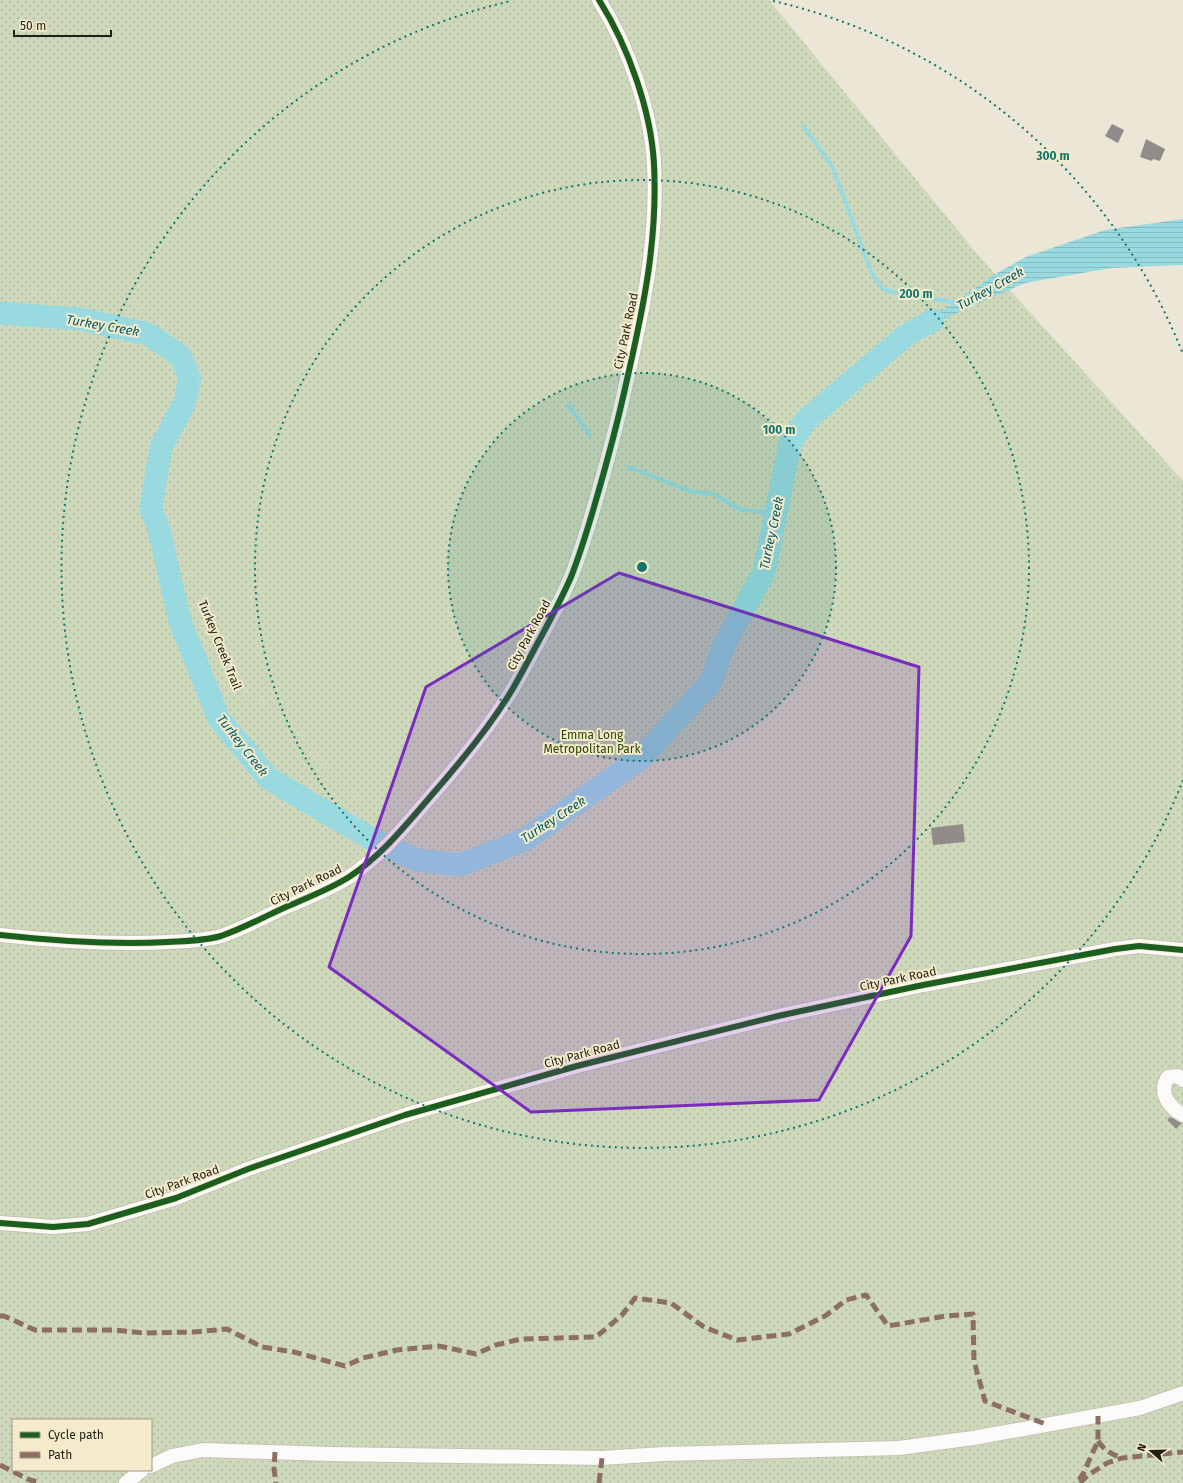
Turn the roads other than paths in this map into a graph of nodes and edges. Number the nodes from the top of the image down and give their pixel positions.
1 (599, 0) edge
2 (0, 935) edge
3 (1183, 950) edge
4 (1183, 1080) edge
5 (1183, 1114) edge
6 (0, 1223) edge
7 (1183, 1393) edge
8 (152, 1466) edge
9 (141, 1471) edge
10 (126, 1483) edge

1 - 2 street, City Park Road
3 - 6 street, City Park Road
4 - 5 street
7 - 8 street
9 - 10 street

